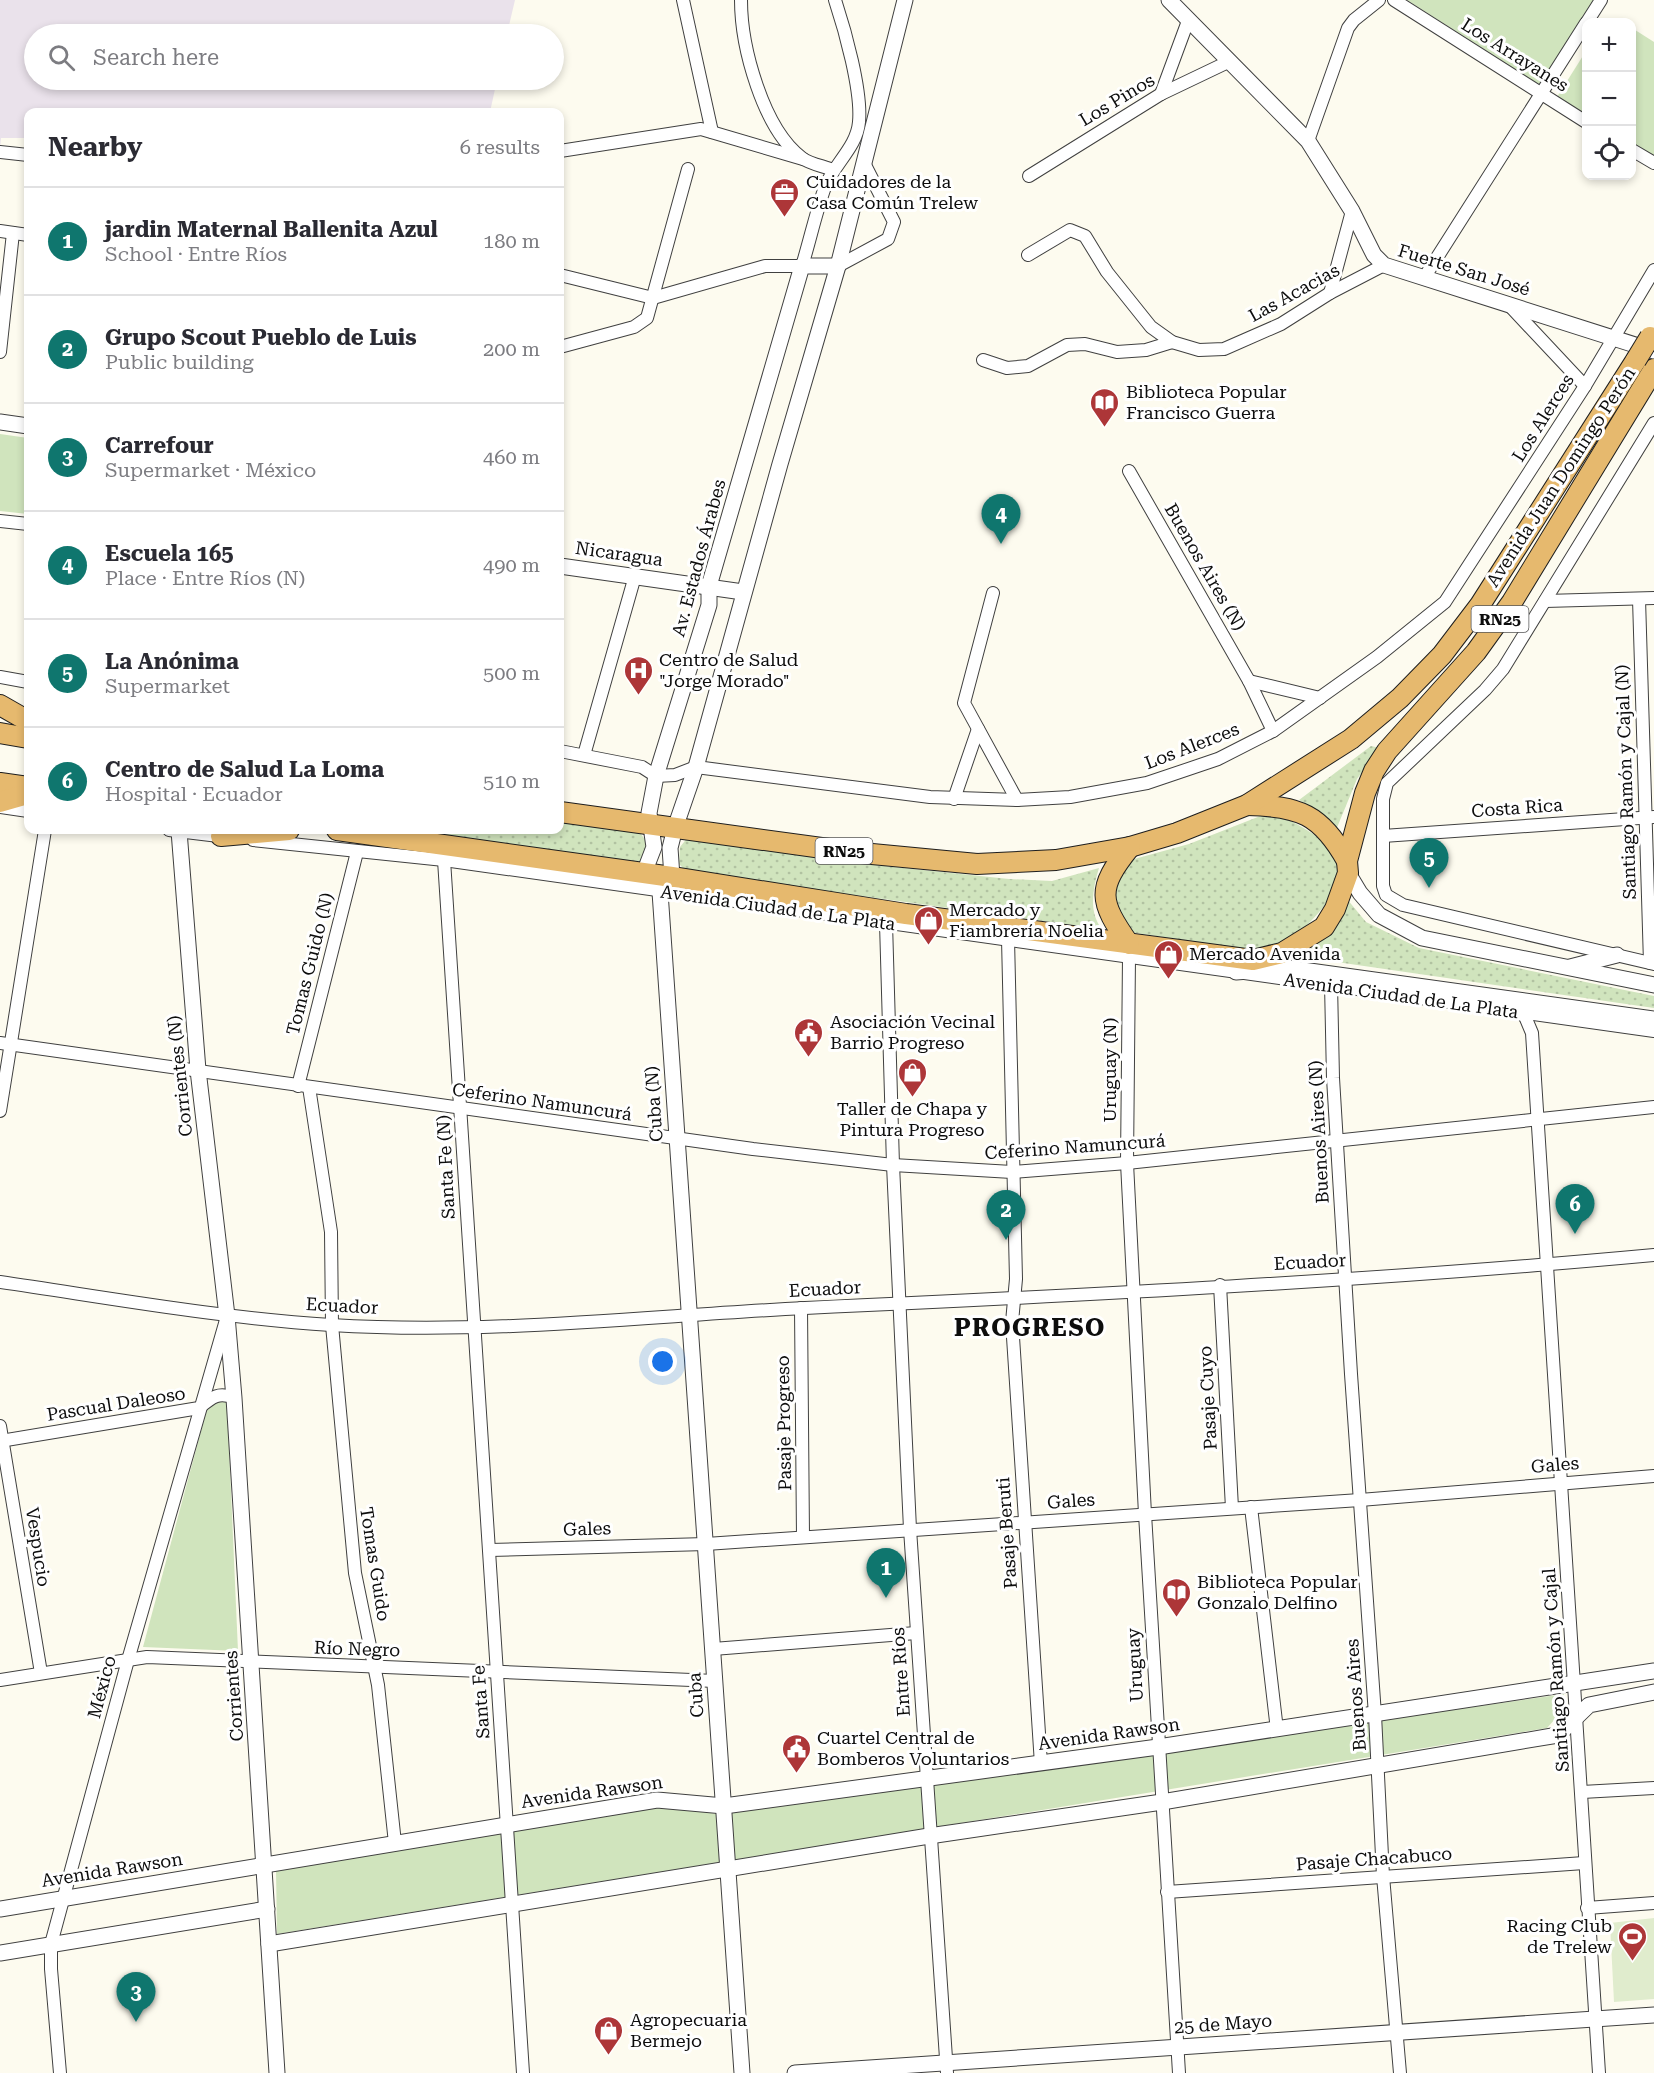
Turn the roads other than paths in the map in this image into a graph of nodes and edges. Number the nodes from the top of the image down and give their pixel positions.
1 (683, 0) edge
2 (741, 0) edge
3 (835, 0) edge
4 (905, 0) edge
5 (1169, 0) edge
6 (1379, 0) edge
7 (1394, 0) edge
8 (1601, 0) edge
9 (1590, 18) edge
10 (1188, 21) junction
11 (1582, 31) edge
12 (1228, 62) junction
13 (1543, 93) junction
14 (1161, 94) junction
15 (1582, 119) edge
16 (712, 132) junction
17 (1308, 141) junction
18 (564, 150) edge
19 (0, 152) edge
20 (1636, 152) edge
21 (24, 155) edge
22 (803, 159) junction
23 (864, 163) junction
24 (1654, 163) edge
25 (688, 169) dead end
26 (833, 170) junction
27 (1029, 176) dead end
28 (1352, 211) junction
29 (6, 232) edge
30 (24, 234) edge
31 (1029, 255) dead end
32 (1384, 265) junction
33 (802, 266) junction
34 (838, 266) junction
35 (1654, 270) edge
36 (564, 276) edge
37 (1424, 278) junction
38 (1330, 293) junction
39 (653, 298) junction
40 (1508, 303) junction
41 (1614, 338) junction
42 (1653, 339) edge
43 (1172, 342) junction
44 (564, 346) edge
45 (0, 352) edge
46 (983, 360) dead end
47 (1654, 370) edge
48 (1585, 386) junction
49 (0, 422) edge
50 (1654, 423) edge
51 (24, 425) edge
52 (1129, 471) dead end
53 (0, 521) edge
54 (24, 524) edge
55 (564, 567) edge
56 (635, 576) junction
57 (709, 586) junction
58 (744, 592) junction
59 (993, 593) dead end
60 (1654, 598) edge
61 (1639, 599) junction
62 (1545, 601) junction
63 (0, 678) edge
64 (24, 681) edge
65 (1249, 681) junction
66 (1320, 698) junction
67 (0, 705) edge
68 (24, 709) edge
69 (24, 719) edge
70 (978, 729) junction
71 (1273, 731) junction
72 (0, 733) edge
73 (24, 737) edge
74 (564, 752) edge
75 (584, 755) junction
76 (696, 767) junction
77 (656, 776) junction
78 (0, 783) edge
79 (24, 786) edge
80 (24, 795) edge
81 (954, 799) junction
82 (1017, 800) junction
83 (0, 802) edge
84 (564, 804) edge
85 (1247, 805) junction
86 (0, 807) edge
87 (24, 810) edge
88 (564, 812) edge
89 (1650, 817) edge
90 (650, 819) junction
91 (678, 823) junction
92 (44, 834) edge
93 (174, 834) edge
94 (205, 834) edge
95 (244, 834) edge
96 (366, 834) edge
97 (221, 836) junction
98 (1383, 836) junction
99 (1130, 847) junction
100 (357, 852) junction
101 (444, 860) junction
102 (1347, 867) junction
103 (644, 873) junction
104 (666, 884) junction
105 (906, 914) junction
106 (886, 923) junction
107 (946, 931) junction
108 (1008, 939) junction
109 (1129, 950) junction
110 (1617, 955) junction
111 (1253, 960) junction
112 (1652, 964) edge
113 (1288, 968) junction
114 (1566, 968) junction
115 (1236, 972) junction
116 (1331, 984) junction
117 (1654, 985) edge
118 (1485, 995) junction
119 (1524, 1014) junction
120 (1654, 1019) edge
121 (1654, 1031) edge
122 (5, 1043) edge
123 (198, 1070) junction
124 (304, 1087) junction
125 (1654, 1107) edge
126 (461, 1109) junction
127 (0, 1111) edge
128 (1537, 1119) junction
129 (676, 1138) junction
130 (1338, 1140) junction
131 (1127, 1163) junction
132 (893, 1165) junction
133 (1012, 1172) junction
134 (1654, 1255) edge
135 (1546, 1265) junction
136 (1346, 1278) junction
137 (0, 1282) edge
138 (1220, 1286) junction
139 (1133, 1291) junction
140 (1014, 1299) junction
141 (899, 1304) junction
142 (801, 1308) junction
143 (689, 1314) junction
144 (227, 1316) junction
145 (332, 1325) junction
146 (476, 1329) junction
147 (234, 1398) junction
148 (199, 1408) junction
149 (0, 1426) edge
150 (1, 1441) edge
151 (1654, 1476) edge
152 (1562, 1482) junction
153 (1360, 1500) junction
154 (1251, 1507) junction
155 (1232, 1508) junction
156 (1144, 1514) junction
157 (1024, 1522) junction
158 (910, 1529) junction
159 (803, 1537) junction
160 (706, 1544) junction
161 (490, 1550) junction
162 (916, 1633) junction
163 (713, 1649) junction
164 (128, 1660) junction
165 (252, 1662) junction
166 (374, 1668) junction
167 (1654, 1671) edge
168 (498, 1672) junction
169 (41, 1673) junction
170 (0, 1680) edge
171 (715, 1681) junction
172 (1575, 1682) junction
173 (1654, 1692) edge
174 (1578, 1714) junction
175 (1375, 1715) junction
176 (1277, 1730) junction
177 (1558, 1735) junction
178 (1579, 1746) junction
179 (1158, 1747) junction
180 (1041, 1764) junction
181 (1378, 1764) junction
182 (926, 1778) junction
183 (1654, 1788) edge
184 (1582, 1792) junction
185 (1162, 1802) junction
186 (724, 1806) junction
187 (507, 1825) junction
188 (929, 1836) junction
189 (395, 1843) junction
190 (1584, 1863) junction
191 (265, 1864) junction
192 (728, 1870) junction
193 (1383, 1876) junction
194 (1167, 1892) junction
195 (62, 1898) junction
196 (1654, 1903) edge
197 (512, 1904) junction
198 (1587, 1908) junction
199 (0, 1909) edge
200 (267, 1909) junction
201 (51, 1944) junction
202 (269, 1944) junction
203 (0, 1953) edge
204 (1654, 2015) edge
205 (1595, 2019) junction
206 (1396, 2032) junction
207 (1178, 2047) junction
208 (947, 2068) edge
209 (60, 2073) edge
210 (277, 2073) edge
211 (523, 2073) edge
212 (742, 2073) edge
213 (795, 2073) edge
214 (1179, 2073) edge
215 (1400, 2073) edge
216 (1599, 2073) edge

1 - 16 street
2 - 22 street
3 - 26 street, Av. Estados Árabes
4 - 23 street
5 - 10 street, Fuerte San José
6 - 17 street
7 - 13 street, Los Arrayanes
8 - 9 street
10 - 12 street, Fuerte San José
10 - 14 street
11 - 13 street
12 - 14 street, Los Pinos
12 - 17 street, Fuerte San José
13 - 15 street, Los Arrayanes
13 - 37 street
14 - 27 street, Los Pinos
16 - 18 street
16 - 22 street
17 - 28 street, Fuerte San José
19 - 21 street
20 - 24 street
22 - 26 street
23 - 34 street
23 - 34 street
25 - 39 street
26 - 33 street, Av. Estados Árabes
28 - 32 street, Fuerte San José
28 - 38 street
29 - 30 street
29 - 45 street
31 - 43 street, Las Acacias
32 - 37 street, Fuerte San José
32 - 38 street, Las Acacias
33 - 34 street
33 - 39 street
33 - 57 street, Av. Estados Árabes
34 - 58 street
35 - 41 street, Los Alerces
36 - 39 street
37 - 40 street, Fuerte San José
38 - 43 street, Las Acacias
39 - 44 street
40 - 41 street, Fuerte San José
40 - 48 street
41 - 42 street, Fuerte San José
41 - 48 street, Los Alerces
42 - 85 highway, Avenida Juan Domingo Perón / RN25, bridge
43 - 46 street
47 - 102 highway, Avenida Juan Domingo Perón / RN25
48 - 66 street, Los Alerces
49 - 51 street
50 - 62 street
52 - 65 street, Buenos Aires (N)
53 - 54 street
55 - 56 street, Nicaragua
56 - 57 street, Nicaragua
56 - 75 street
57 - 58 street, Nicaragua
57 - 77 street, Av. Estados Árabes
58 - 76 street
59 - 70 street
60 - 61 street
61 - 62 street
61 - 89 street, Santiago Ramón y Cajal (N)
62 - 98 street
63 - 64 street
65 - 66 street
65 - 71 street, Buenos Aires (N)
66 - 71 street, Los Alerces
67 - 68 street
67 - 69 highway
70 - 81 street
70 - 82 street
71 - 82 street, Los Alerces
72 - 73 highway
74 - 75 street
75 - 77 street
76 - 77 street, Los Alerces
76 - 81 street, Los Alerces
76 - 91 street
77 - 90 street, Av. Estados Árabes
78 - 79 highway
80 - 83 highway
81 - 82 street, Los Alerces
84 - 90 highway
85 - 99 highway, RN25
85 - 102 highway
86 - 87 street
88 - 90 highway
89 - 98 street, Costa Rica
89 - 112 street, Santiago Ramón y Cajal (N)
90 - 91 highway
90 - 103 street, Av. Estados Árabes
91 - 99 highway, RN25
91 - 104 street
92 - 122 street
93 - 123 street, Corrientes (N)
94 - 97 street, Avenida Ciudad de La Plata
95 - 97 highway
96 - 103 highway, Avenida Ciudad de La Plata / RN25
97 - 100 street, Avenida Ciudad de La Plata
98 - 110 street
99 - 109 highway
100 - 101 street, Avenida Ciudad de La Plata
100 - 124 street, Tomas Guido (N)
101 - 104 street, Avenida Ciudad de La Plata
101 - 126 street, Santa Fe (N)
102 - 111 highway, Avenida Juan Domingo Perón / RN25
102 - 114 street
103 - 104 highway, Avenida Ciudad de La Plata / RN25
104 - 105 highway, Avenida Ciudad de La Plata / RN25
104 - 106 street, Avenida Ciudad de La Plata
104 - 129 street, Cuba (N)
105 - 106 highway
105 - 107 highway
105 - 109 highway, Avenida Ciudad de La Plata / RN25
106 - 107 street, Avenida Ciudad de La Plata
106 - 132 street, Entre Ríos
107 - 108 street, Avenida Ciudad de La Plata
108 - 109 street, Avenida Ciudad de La Plata
108 - 133 street, Pasaje Beruti
109 - 111 highway, Avenida Ciudad de La Plata / RN25
109 - 115 street, Avenida Ciudad de La Plata
109 - 131 street, Uruguay (N)
110 - 112 street
110 - 114 street
111 - 113 street, Avenida Ciudad de La Plata
113 - 115 street
113 - 118 street, Avenida Ciudad de La Plata
114 - 117 street
115 - 116 street, Avenida Ciudad de La Plata
116 - 119 street, Avenida Ciudad de La Plata
116 - 130 street, Buenos Aires (N)
118 - 119 street
118 - 120 street, Avenida Ciudad de La Plata
119 - 121 street, Avenida Ciudad de La Plata
119 - 128 street
122 - 123 street, Ceferino Namuncurá
122 - 127 street
123 - 124 street, Ceferino Namuncurá
123 - 144 street, Corrientes (N)
124 - 126 street, Ceferino Namuncurá
124 - 145 street, Tomas Guido (N)
125 - 128 street, Ceferino Namuncurá
126 - 129 street, Ceferino Namuncurá
126 - 146 street, Santa Fe (N)
128 - 130 street, Ceferino Namuncurá
128 - 135 street
129 - 132 street, Ceferino Namuncurá
129 - 143 street, Cuba (N)
130 - 131 street, Ceferino Namuncurá
130 - 136 street, Buenos Aires (N)
131 - 133 street, Ceferino Namuncurá
131 - 139 street, Uruguay (N)
132 - 133 street, Ceferino Namuncurá
132 - 141 street, Entre Ríos
133 - 140 street, Pasaje Beruti
134 - 135 street, Ecuador
135 - 136 street, Ecuador
135 - 152 street, Santiago Ramón y Cajal
136 - 138 street, Ecuador
136 - 153 street, Buenos Aires
137 - 144 street, Ecuador
138 - 139 street, Ecuador
138 - 155 street, Pasaje Cuyo
139 - 140 street, Ecuador
139 - 156 street, Uruguay
140 - 141 street, Ecuador
140 - 157 street, Pasaje Beruti
141 - 142 street, Ecuador
141 - 158 street, Entre Ríos
142 - 143 street, Ecuador
142 - 159 street, Pasaje Progreso
143 - 146 street, Ecuador
143 - 160 street, Cuba
144 - 145 street, Ecuador
144 - 147 street, Corrientes
144 - 148 street, México
145 - 146 street, Ecuador
145 - 166 street, Tomas Guido
146 - 161 street, Santa Fe
147 - 148 street, Pascual Daleoso
147 - 165 street, Corrientes
148 - 150 street, Pascual Daleoso
148 - 164 street, México
149 - 150 street, Vespucio
150 - 169 street, Vespucio
151 - 152 street, Gales
152 - 153 street, Gales
152 - 172 street, Santiago Ramón y Cajal
153 - 154 street, Gales
153 - 175 street, Buenos Aires
154 - 155 street, Gales
154 - 176 street
155 - 156 street, Gales
156 - 157 street, Gales
156 - 179 street, Uruguay
157 - 158 street, Gales
157 - 180 street, Pasaje Beruti
158 - 159 street, Gales
158 - 162 street, Entre Ríos
159 - 160 street, Gales
160 - 161 street, Gales
160 - 163 street, Cuba
161 - 168 street, Santa Fe
162 - 163 street
162 - 182 street, Entre Ríos
163 - 171 street, Cuba
164 - 165 street, Río Negro
164 - 169 street, Río Negro
164 - 195 street, México
165 - 166 street, Río Negro
165 - 191 street, Corrientes
166 - 168 street, Río Negro
166 - 189 street, Tomas Guido
167 - 172 street, Avenida Rawson
168 - 171 street, Río Negro
168 - 187 street, Santa Fe
169 - 170 street, Río Negro
171 - 186 street, Cuba
172 - 174 street, Santiago Ramón y Cajal
172 - 175 street, Avenida Rawson
173 - 174 street
174 - 177 street
174 - 178 street, Santiago Ramón y Cajal
175 - 176 street, Avenida Rawson
175 - 181 street, Buenos Aires
176 - 179 street, Avenida Rawson
177 - 178 street
177 - 181 street
178 - 184 street, Santiago Ramón y Cajal
179 - 180 street, Avenida Rawson
179 - 185 street, Uruguay
180 - 182 street, Avenida Rawson
181 - 185 street
181 - 193 street, Buenos Aires
182 - 186 street, Avenida Rawson
182 - 188 street, Entre Ríos
183 - 184 street
184 - 190 street, Santiago Ramón y Cajal
185 - 188 street
185 - 194 street, Uruguay
186 - 187 street, Avenida Rawson
186 - 192 street, Cuba
187 - 189 street, Avenida Rawson
187 - 197 street, Santa Fe
188 - 192 street
188 - 208 street, Entre Ríos
189 - 191 street, Avenida Rawson
190 - 193 street, Pasaje Chacabuco
190 - 198 street, Santiago Ramón y Cajal
191 - 195 street, Avenida Rawson
191 - 200 street, Corrientes
192 - 197 street
192 - 212 street, Cuba
193 - 194 street, Pasaje Chacabuco
193 - 206 street, Buenos Aires
194 - 207 street, Uruguay
195 - 199 street, Avenida Rawson
195 - 201 street, México
196 - 198 street
197 - 202 street
197 - 211 street, Santa Fe
198 - 205 street, Santiago Ramón y Cajal
200 - 201 street
200 - 202 street, Corrientes
201 - 203 street
201 - 209 street, México
202 - 210 street, Corrientes
204 - 205 street, 25 de Mayo
205 - 206 street, 25 de Mayo
205 - 216 street, Santiago Ramón y Cajal
206 - 207 street, 25 de Mayo
206 - 215 street, Buenos Aires
207 - 208 street, 25 de Mayo
207 - 214 street, Uruguay
208 - 213 street, 25 de Mayo

